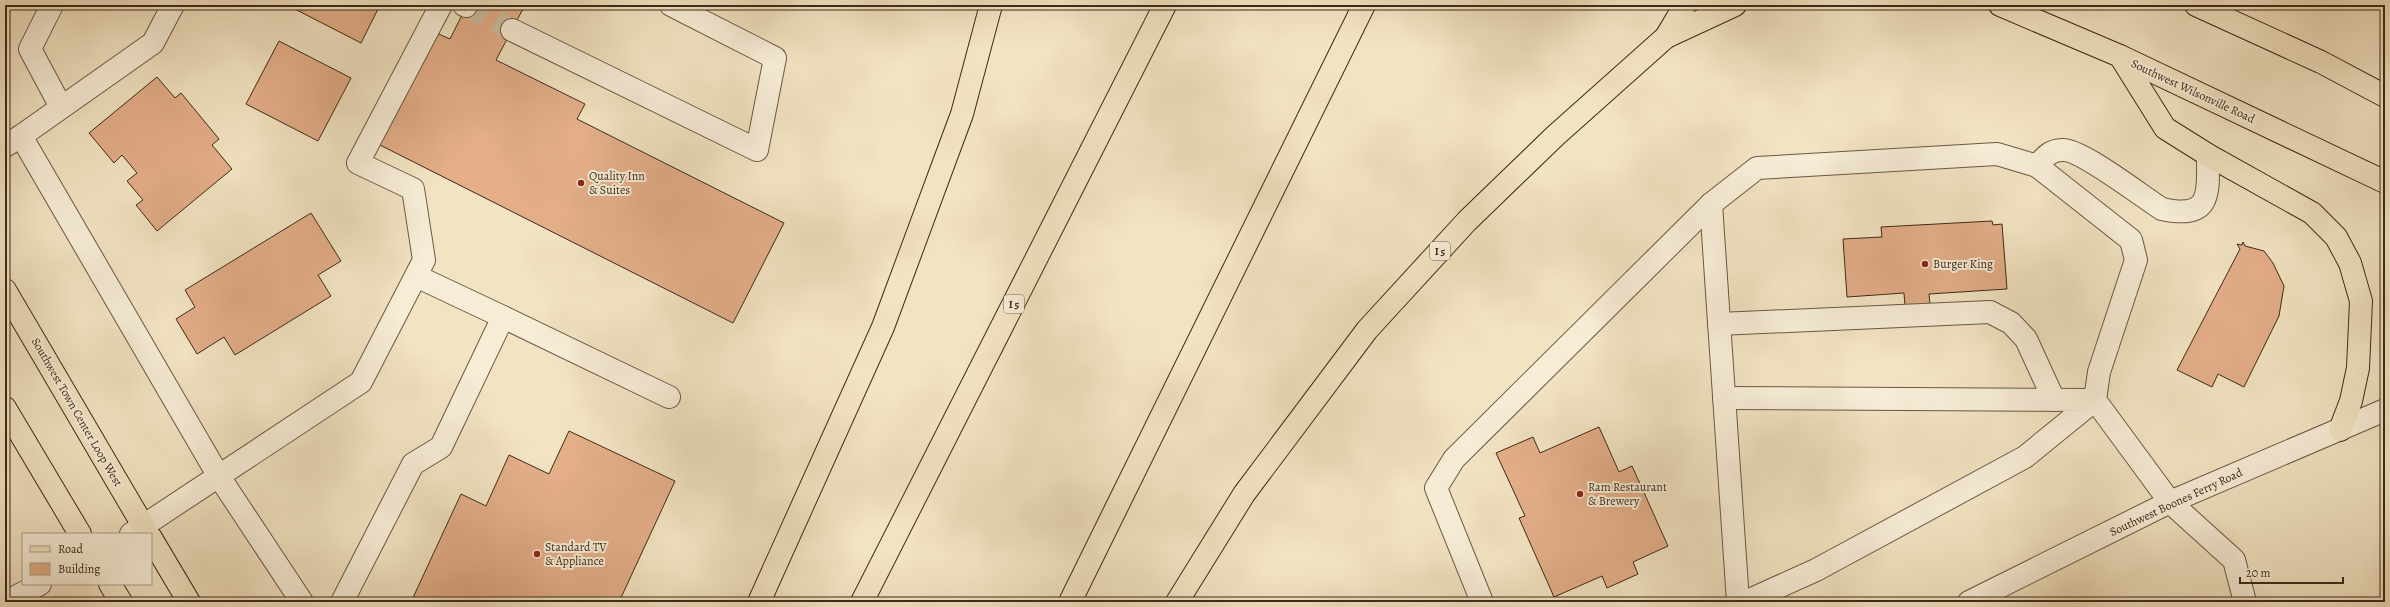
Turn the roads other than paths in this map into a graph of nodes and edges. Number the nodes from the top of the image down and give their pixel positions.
1 (52, 5) edge
2 (173, 5) edge
3 (441, 5) edge
4 (671, 5) edge
5 (991, 5) edge
6 (1165, 5) edge
7 (1364, 5) edge
8 (1685, 5) edge
9 (1735, 5) edge
10 (2000, 5) edge
11 (2196, 5) edge
12 (512, 30) tunnel mouth
13 (1666, 37) junction
14 (2120, 56) junction
15 (2385, 96) edge
16 (61, 107) junction
17 (13, 141) edge
18 (2208, 155) junction
19 (2037, 166) junction
20 (2385, 182) edge
21 (1711, 204) junction
22 (416, 276) junction
23 (5, 290) edge
24 (503, 317) junction
25 (1719, 324) junction
26 (669, 397) dead end
27 (1724, 398) junction
28 (2054, 400) junction
29 (2095, 400) junction
30 (5, 408) edge
31 (2385, 410) edge
32 (2340, 430) junction
33 (218, 475) junction
34 (2170, 502) junction
35 (79, 533) edge
36 (144, 533) edge
37 (152, 545) edge
38 (38, 585) edge
39 (111, 585) edge
40 (6, 602) edge
41 (121, 602) edge
42 (189, 602) edge
43 (302, 602) edge
44 (342, 602) edge
45 (759, 602) edge
46 (862, 602) edge
47 (1070, 602) edge
48 (1177, 602) edge
49 (1482, 602) edge
50 (1738, 602) edge
51 (1745, 602) edge
52 (1969, 602) edge
53 (2245, 602) edge

1 - 16 street
2 - 16 street
3 - 22 street
4 - 12 street
5 - 45 main road
6 - 46 main road, I 5
7 - 47 main road
8 - 13 main road, I 5
9 - 13 main road, I 5
10 - 14 main road, Southwest Wilsonville Road
11 - 15 main road
13 - 48 main road, I 5
14 - 18 main road
14 - 20 main road, Southwest Wilsonville Road
16 - 17 street
17 - 33 street
18 - 19 street
18 - 32 main road
19 - 21 street
19 - 29 street
21 - 25 street
21 - 49 street
22 - 24 street
22 - 33 street
23 - 36 main road, Southwest Town Center Loop West
24 - 26 street
24 - 44 street
25 - 27 street
25 - 28 street
27 - 28 street
27 - 50 street
28 - 29 street
29 - 34 street
29 - 51 street
30 - 35 main road
31 - 32 street, Southwest Boones Ferry Road
32 - 34 street, Southwest Boones Ferry Road
33 - 36 street
33 - 43 street
34 - 52 street, Southwest Boones Ferry Road
34 - 53 street
37 - 42 main road, Southwest Town Center Loop West
38 - 40 street
39 - 41 main road

